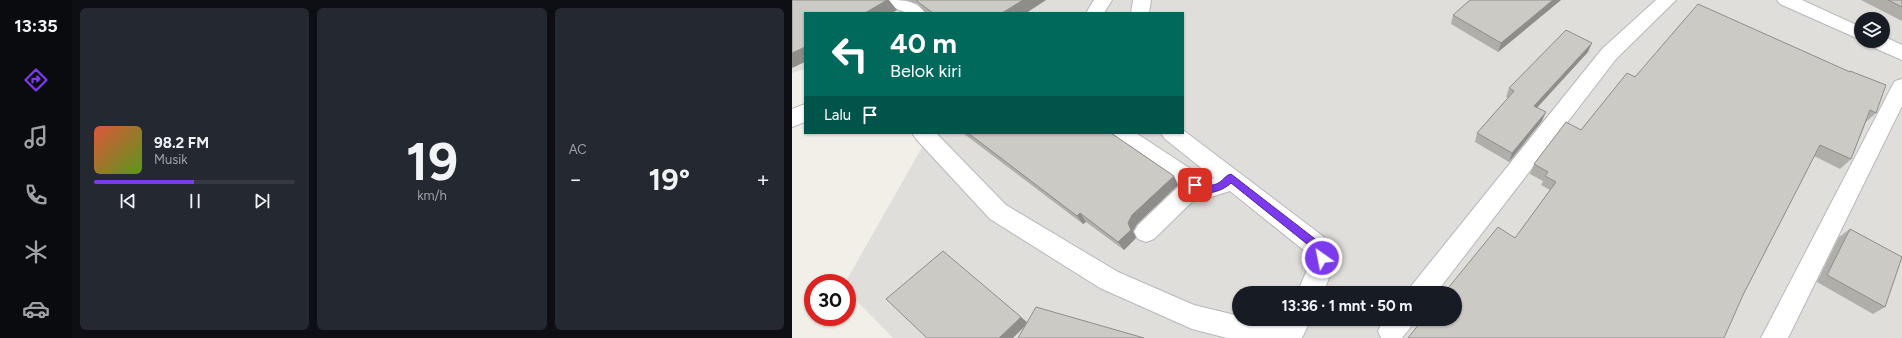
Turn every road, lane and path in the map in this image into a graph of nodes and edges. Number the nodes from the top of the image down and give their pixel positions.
1 (897, 0) edge
2 (1103, 0) edge
3 (1142, 0) edge
4 (1667, 0) edge
5 (1786, 0) edge
6 (915, 12) edge
7 (1096, 12) edge
8 (1140, 12) edge
9 (1854, 31) edge
10 (1890, 47) edge
11 (1902, 53) edge
12 (1902, 86) edge
13 (804, 113) edge
14 (792, 119) edge
15 (924, 134) edge
16 (1121, 134) edge
17 (1173, 134) edge
18 (1231, 178) junction
19 (1195, 185) junction
20 (1146, 232) dead end
21 (1314, 286) edge
22 (1427, 286) edge
23 (1295, 326) edge
24 (1278, 338) edge
25 (1289, 338) edge
26 (1774, 338) edge

1 - 6 street
2 - 7 street
3 - 8 street
4 - 22 street
5 - 9 street
10 - 11 street
12 - 26 street
13 - 14 street
15 - 24 street
16 - 19 street
17 - 18 street
18 - 19 street
18 - 21 street
19 - 20 street
23 - 25 street

